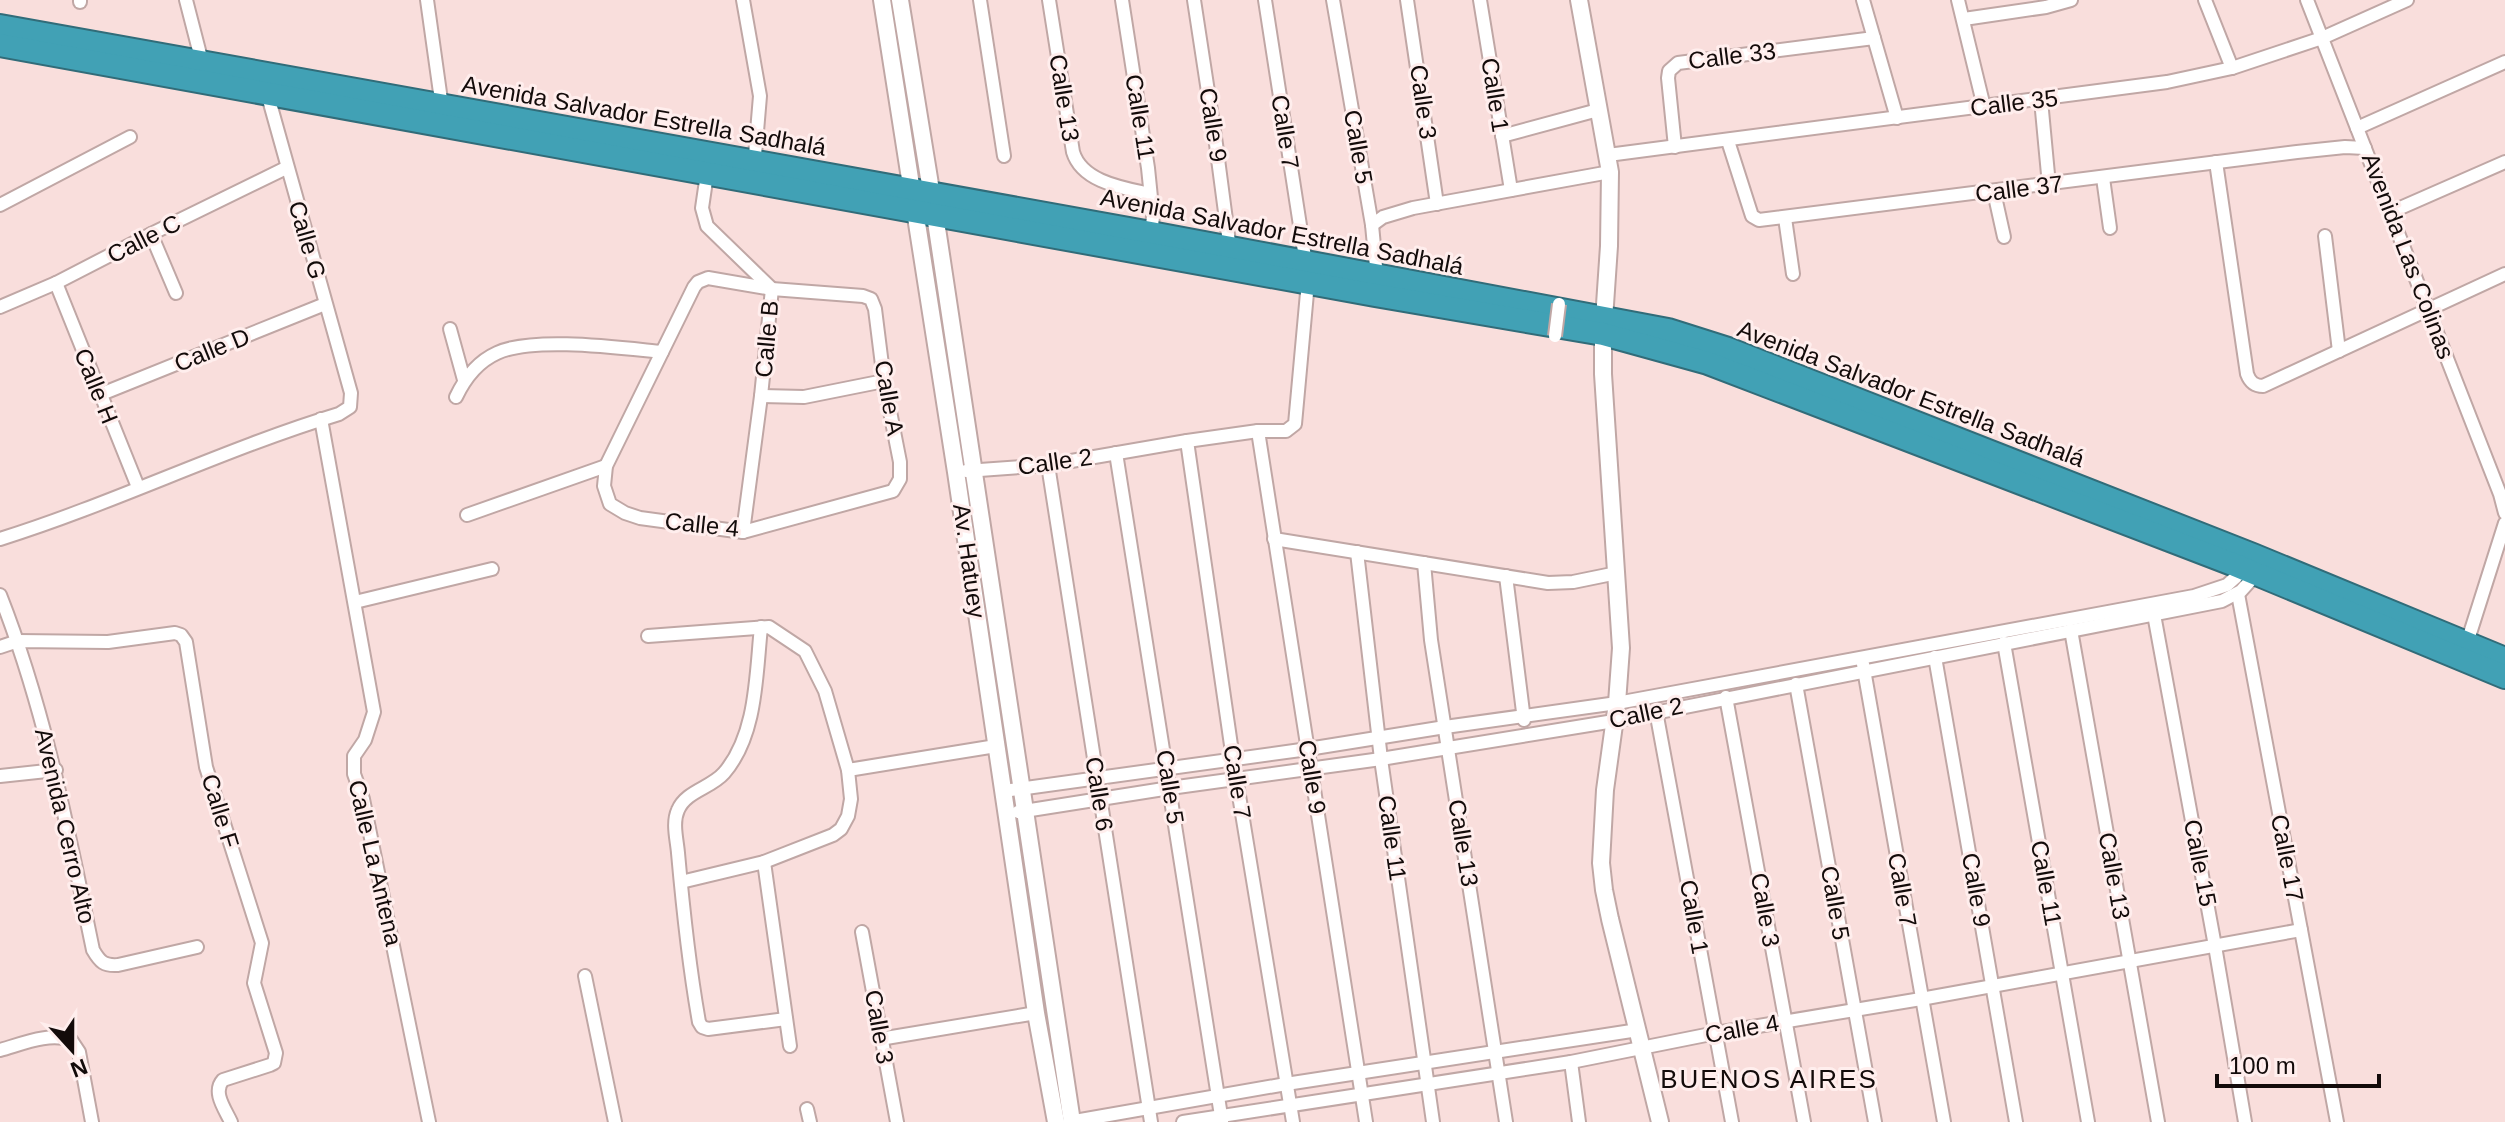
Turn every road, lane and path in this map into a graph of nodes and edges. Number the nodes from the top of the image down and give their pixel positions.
1 (186, 0) edge
2 (427, 0) edge
3 (743, 0) edge
4 (882, 0) edge
5 (900, 0) edge
6 (980, 0) edge
7 (1049, 0) edge
8 (1122, 0) edge
9 (1194, 0) edge
10 (1265, 0) edge
11 (1333, 0) edge
12 (1407, 0) edge
13 (1480, 0) edge
14 (1579, 0) edge
15 (1863, 0) edge
16 (1958, 0) edge
17 (2071, 0) edge
18 (2205, 0) edge
19 (2307, 0) edge
20 (2407, 0) edge
21 (1964, 19) junction
22 (0, 26) edge
23 (1874, 38) junction
24 (2322, 38) junction
25 (0, 45) edge
26 (202, 62) junction
27 (2505, 62) edge
28 (2232, 68) junction
29 (264, 83) junction
30 (2041, 100) junction
31 (1984, 107) junction
32 (1598, 110) junction
33 (443, 116) junction
34 (1897, 118) junction
35 (2357, 128) junction
36 (1502, 136) junction
37 (130, 137) dead end
38 (1728, 141) junction
39 (1675, 147) junction
40 (2365, 148) junction
41 (1608, 155) junction
42 (1004, 156) dead end
43 (2216, 162) junction
44 (2505, 162) edge
45 (286, 168) junction
46 (753, 172) junction
47 (1610, 172) junction
48 (707, 174) junction
49 (2103, 178) junction
50 (2049, 185) junction
51 (1511, 190) junction
52 (1994, 192) junction
53 (1150, 194) junction
54 (923, 203) junction
55 (1437, 204) junction
56 (0, 205) edge
57 (2391, 212) junction
58 (1785, 218) junction
59 (1372, 225) junction
60 (2110, 228) dead end
61 (1151, 233) junction
62 (151, 234) junction
63 (2325, 236) dead end
64 (2004, 237) dead end
65 (1230, 250) junction
66 (1307, 273) junction
67 (1793, 274) dead end
68 (2505, 274) edge
69 (56, 283) junction
70 (1376, 286) junction
71 (772, 289) junction
72 (176, 293) dead end
73 (325, 304) junction
74 (1559, 304) dead end
75 (0, 307) edge
76 (2429, 310) junction
77 (1604, 326) junction
78 (450, 329) dead end
79 (1555, 336) dead end
80 (2339, 351) junction
81 (662, 352) junction
82 (464, 380) junction
83 (884, 381) junction
84 (99, 395) junction
85 (761, 396) junction
86 (456, 397) dead end
87 (321, 419) junction
88 (1258, 431) junction
89 (1187, 441) junction
90 (1116, 453) junction
91 (1048, 465) junction
92 (606, 466) junction
93 (964, 471) junction
94 (138, 487) junction
95 (888, 494) joint
96 (2505, 513) edge
97 (467, 515) dead end
98 (2505, 527) edge
99 (743, 532) junction
100 (0, 539) edge
101 (1274, 539) junction
102 (1357, 552) junction
103 (1424, 563) junction
104 (2255, 565) junction
105 (492, 569) dead end
106 (1617, 573) junction
107 (1506, 576) junction
108 (2238, 594) junction
109 (0, 595) edge
110 (355, 602) junction
111 (2153, 610) junction
112 (761, 627) junction
113 (2071, 630) junction
114 (648, 636) dead end
115 (18, 641) junction
116 (2004, 643) junction
117 (0, 647) edge
118 (2505, 651) edge
119 (2464, 652) junction
120 (1935, 657) junction
121 (2505, 659) edge
122 (1864, 664) junction
123 (2505, 677) edge
124 (1796, 684) junction
125 (1685, 690) junction
126 (1726, 697) junction
127 (1617, 703) junction
128 (1687, 705) junction
129 (1656, 711) junction
130 (1523, 715) junction
131 (1614, 721) junction
132 (1445, 727) junction
133 (1525, 735) junction
134 (1379, 738) junction
135 (996, 746) junction
136 (1448, 747) junction
137 (1308, 749) junction
138 (1233, 759) junction
139 (1381, 759) junction
140 (1166, 768) junction
141 (56, 770) junction
142 (848, 770) junction
143 (1311, 770) junction
144 (0, 776) edge
145 (1097, 779) junction
146 (1236, 780) junction
147 (1170, 788) junction
148 (1012, 790) junction
149 (1100, 799) junction
150 (1025, 811) junction
151 (1007, 815) junction
152 (764, 862) junction
153 (681, 882) junction
154 (2301, 930) junction
155 (862, 932) dead end
156 (2215, 946) junction
157 (197, 947) dead end
158 (2128, 961) junction
159 (2062, 973) junction
160 (585, 976) dead end
161 (1992, 986) junction
162 (1921, 999) junction
163 (1854, 1008) junction
164 (1036, 1013) junction
165 (786, 1019) junction
166 (1785, 1021) junction
167 (1638, 1030) junction
168 (1716, 1033) junction
169 (880, 1039) junction
170 (790, 1046) dead end
171 (1642, 1049) junction
172 (0, 1050) edge
173 (1496, 1053) junction
174 (1571, 1062) junction
175 (1423, 1063) junction
176 (1358, 1073) junction
177 (1498, 1073) junction
178 (1286, 1084) junction
179 (1427, 1085) junction
180 (1219, 1095) junction
181 (1362, 1096) junction
182 (1291, 1106) junction
183 (1149, 1107) junction
184 (1222, 1120) edge
185 (92, 1122) edge
186 (231, 1122) edge
187 (429, 1122) edge
188 (615, 1122) edge
189 (897, 1122) edge
190 (1056, 1122) edge
191 (1071, 1122) edge
192 (1151, 1122) edge
193 (1183, 1122) edge
194 (1293, 1122) edge
195 (1366, 1122) edge
196 (1433, 1122) edge
197 (1506, 1122) edge
198 (1579, 1122) edge
199 (1660, 1122) edge
200 (1732, 1122) edge
201 (1804, 1122) edge
202 (1875, 1122) edge
203 (1944, 1122) edge
204 (2016, 1122) edge
205 (2088, 1122) edge
206 (2158, 1122) edge
207 (2245, 1122) edge
208 (2337, 1122) edge

1 - 26 street
2 - 33 street
3 - 46 street
4 - 54 main road, Av. Hatuey
5 - 54 main road, Av. Hatuey
6 - 42 street
7 - 53 street, Calle 13
8 - 53 street, Calle 11
9 - 65 street, Calle 9
10 - 66 street, Calle 7
11 - 59 street, Calle 5
12 - 55 street, Calle 3
13 - 36 street, Calle 1
14 - 32 main road
15 - 23 street
16 - 21 street
17 - 21 street
18 - 28 street
19 - 24 street, Avenida Las Colinas
20 - 24 street, Calle 35
21 - 31 street
22 - 26 highway, Avenida Salvador Estrella Sadhalá
23 - 34 street
23 - 39 street, Calle 33
24 - 28 street, Calle 35
24 - 35 street, Avenida Las Colinas
25 - 29 highway, Avenida Salvador Estrella Sadhalá
26 - 29 highway, Avenida Salvador Estrella Sadhalá
27 - 35 street
28 - 30 street, Calle 35
29 - 33 highway, Avenida Salvador Estrella Sadhalá
29 - 45 street, Calle G
30 - 31 street, Calle 35
30 - 50 street
31 - 34 street, Calle 35
32 - 36 street
32 - 41 main road
33 - 46 highway, Avenida Salvador Estrella Sadhalá
33 - 48 highway, Avenida Salvador Estrella Sadhalá
34 - 38 street, Calle 35
35 - 40 street, Avenida Las Colinas
36 - 51 street, Calle 1
37 - 56 street
38 - 39 street, Calle 35
38 - 58 street, Calle 37
39 - 41 street, Calle 35
40 - 43 street, Calle 37
40 - 57 street, Avenida Las Colinas
41 - 47 main road
43 - 49 street, Calle 37
43 - 80 street
44 - 57 street
45 - 62 street, Calle C
45 - 73 street, Calle G
46 - 48 highway, Avenida Salvador Estrella Sadhalá
46 - 54 highway, Avenida Salvador Estrella Sadhalá
47 - 51 street
47 - 77 main road
48 - 71 street, Calle B
49 - 50 street, Calle 37
49 - 60 street
50 - 52 street, Calle 37
51 - 55 street
52 - 58 street, Calle 37
52 - 64 street
53 - 61 street, Calle 11
54 - 61 highway, Avenida Salvador Estrella Sadhalá
54 - 66 highway, Avenida Salvador Estrella Sadhalá
54 - 93 main road, Av. Hatuey
55 - 59 street
57 - 76 street, Avenida Las Colinas
58 - 67 street
59 - 70 street, Calle 5
61 - 65 highway, Avenida Salvador Estrella Sadhalá
62 - 69 street, Calle C
62 - 72 street
63 - 80 street
65 - 66 highway, Avenida Salvador Estrella Sadhalá
66 - 70 highway, Avenida Salvador Estrella Sadhalá
66 - 88 street, Calle 2
68 - 76 street
69 - 75 street, Calle C
69 - 84 street, Calle H
70 - 77 highway, Avenida Salvador Estrella Sadhalá
71 - 81 street
71 - 83 street, Calle A
71 - 85 street, Calle B
73 - 84 street, Calle D
73 - 87 street, Calle G
74 - 79 street, bridge
76 - 80 street
76 - 96 street, Avenida Las Colinas
77 - 104 highway, Avenida Salvador Estrella Sadhalá
77 - 106 main road
78 - 82 street
81 - 82 street
81 - 92 street
82 - 86 street
83 - 85 street
83 - 95 street, Calle A
84 - 94 street, Calle H
85 - 99 street, Calle B
87 - 94 street
87 - 110 street, Calle La Antena
88 - 89 street, Calle 2
88 - 101 street, Calle 9
89 - 90 street, Calle 2
89 - 138 street, Calle 7
90 - 91 street, Calle 2
90 - 140 street, Calle 5
91 - 93 street, Calle 2
91 - 145 street, Calle 6
92 - 97 street
92 - 99 street, Calle 4
93 - 135 main road, Av. Hatuey
93 - 148 main road, Av. Hatuey
94 - 100 street
95 - 99 street, Calle 4
98 - 119 street
101 - 102 street
101 - 137 street, Calle 9
102 - 103 street
102 - 134 street, Calle 11
103 - 107 street
103 - 132 street, Calle 13
104 - 108 street, Calle 2
104 - 111 street, Calle 2
104 - 119 highway, Avenida Salvador Estrella Sadhalá
105 - 110 street
106 - 107 street
106 - 127 main road
107 - 130 street
108 - 111 street, Calle 2
108 - 154 street, Calle 17
109 - 115 street, Avenida Cerro Alto
110 - 187 street, Calle La Antena
111 - 113 street, Calle 2
111 - 122 street, Calle 2
111 - 156 street, Calle 15
112 - 114 street
112 - 142 street
112 - 153 street
113 - 116 street, Calle 2
113 - 158 street, Calle 13
115 - 117 street, Calle F
115 - 141 street, Avenida Cerro Alto
115 - 186 street, Calle F
116 - 120 street, Calle 2
116 - 159 street, Calle 11
118 - 119 highway
119 - 121 highway, Avenida Salvador Estrella Sadhalá
119 - 123 highway, Avenida Salvador Estrella Sadhalá
120 - 122 street, Calle 2
120 - 161 street, Calle 9
122 - 124 street, Calle 2
122 - 125 street, Calle 2
122 - 162 street, Calle 7
124 - 126 street, Calle 2
124 - 163 street, Calle 5
125 - 127 street, Calle 2
125 - 128 street
126 - 128 street, Calle 2
126 - 166 street, Calle 3
127 - 130 street, Calle 2
127 - 131 main road
128 - 129 street, Calle 2
129 - 131 street, Calle 2
129 - 168 street, Calle 1
130 - 132 street, Calle 2
130 - 133 street
131 - 133 street, Calle 2
131 - 167 main road
132 - 134 street, Calle 2
132 - 136 street, Calle 13
133 - 136 street, Calle 2
134 - 137 street, Calle 2
134 - 139 street, Calle 11
135 - 142 street
135 - 148 main road, Av. Hatuey
136 - 139 street, Calle 2
136 - 173 street, Calle 13
137 - 138 street, Calle 2
137 - 143 street, Calle 9
138 - 140 street, Calle 2
138 - 146 street, Calle 7
139 - 143 street, Calle 2
139 - 175 street, Calle 11
140 - 145 street, Calle 2
140 - 147 street, Calle 5
141 - 144 street
141 - 157 street, Avenida Cerro Alto
142 - 152 street
143 - 146 street, Calle 2
143 - 176 street, Calle 9
145 - 148 street, Calle 2
145 - 149 street, Calle 6
146 - 147 street, Calle 2
146 - 178 street, Calle 7
147 - 149 street, Calle 2
147 - 180 street, Calle 5
148 - 150 main road, Av. Hatuey
148 - 151 main road, Av. Hatuey
149 - 150 street, Calle 2
149 - 183 street, Calle 6
150 - 151 street, Calle 2
150 - 191 main road, Av. Hatuey
151 - 164 main road, Av. Hatuey
152 - 153 street
152 - 165 street
153 - 165 street
154 - 156 street, Calle 4
154 - 208 street, Calle 17
155 - 169 street, Calle 3
156 - 158 street, Calle 4
156 - 207 street, Calle 15
158 - 159 street, Calle 4
158 - 206 street, Calle 13
159 - 161 street, Calle 4
159 - 205 street, Calle 11
160 - 188 street
161 - 162 street, Calle 4
161 - 204 street, Calle 9
162 - 163 street, Calle 4
162 - 203 street, Calle 7
163 - 166 street, Calle 4
163 - 202 street, Calle 5
164 - 169 street
164 - 190 main road, Av. Hatuey
165 - 170 street
166 - 168 street, Calle 4
166 - 201 street, Calle 3
167 - 171 main road
167 - 173 street
168 - 171 street, Calle 4
168 - 200 street, Calle 1
169 - 189 street, Calle 3
171 - 174 street, Calle 4
171 - 199 main road
172 - 185 street
173 - 175 street
173 - 177 street, Calle 13
174 - 177 street, Calle 4
174 - 198 street
175 - 176 street
175 - 179 street, Calle 11
176 - 178 street
176 - 181 street, Calle 9
177 - 179 street, Calle 4
177 - 197 street, Calle 13
178 - 180 street
178 - 182 street, Calle 7
179 - 181 street, Calle 4
179 - 196 street, Calle 11
180 - 183 street
180 - 184 street, Calle 5
181 - 182 street, Calle 4
181 - 195 street, Calle 9
182 - 184 street, Calle 4
182 - 194 street, Calle 7
183 - 191 street
183 - 192 street, Calle 6
184 - 193 street, Calle 4

